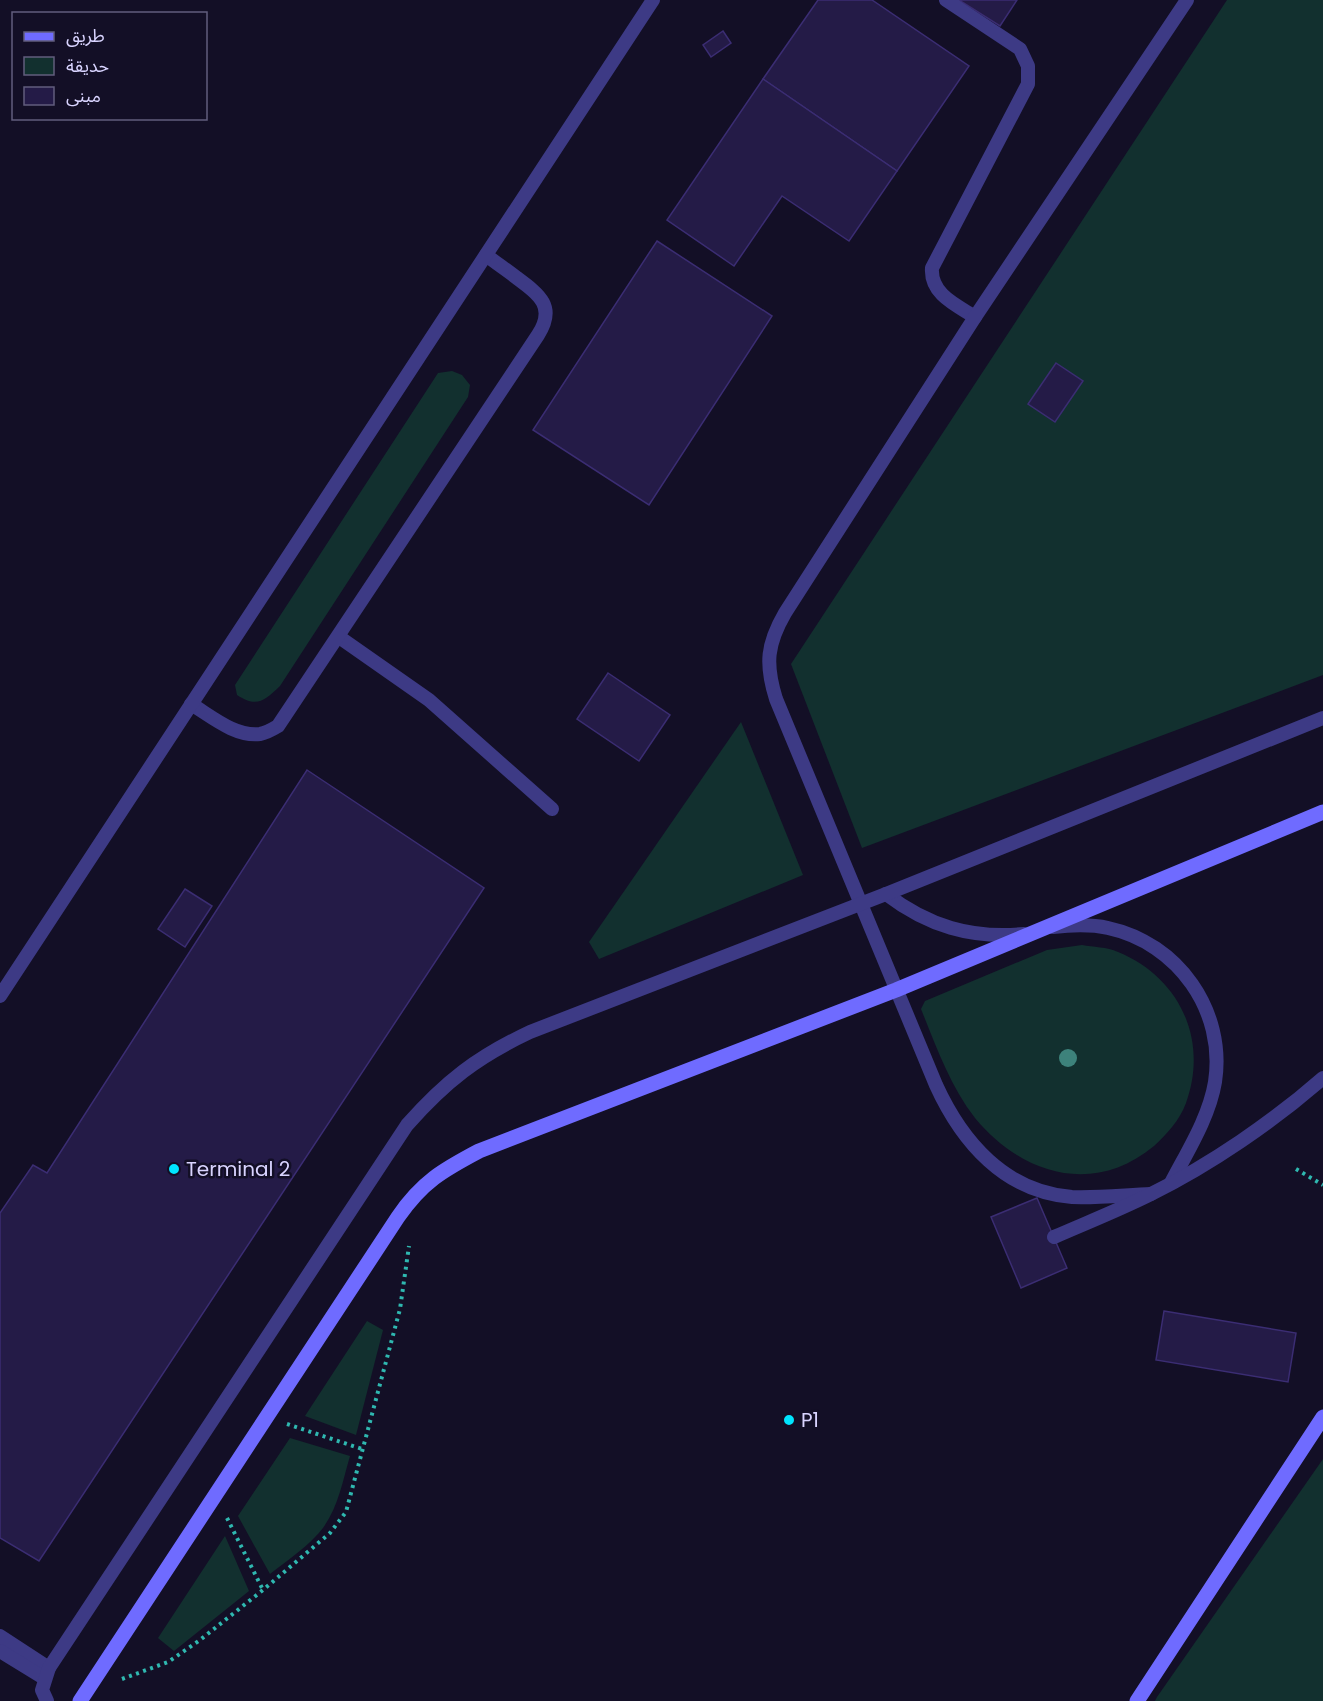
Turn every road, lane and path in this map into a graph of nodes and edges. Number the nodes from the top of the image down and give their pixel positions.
1 (653, 0) edge
2 (946, 0) edge
3 (1187, 0) edge
4 (486, 255) junction
5 (975, 318) junction
6 (339, 637) junction
7 (191, 704) junction
8 (1323, 718) edge
9 (552, 809) dead end
10 (1323, 812) edge
11 (886, 894) junction
12 (861, 903) junction
13 (1036, 931) junction
14 (896, 990) junction
15 (0, 996) edge
16 (1323, 1078) edge
17 (1296, 1169) dead end
18 (1171, 1183) junction
19 (1323, 1185) edge
20 (1151, 1194) junction
21 (1054, 1237) dead end
22 (409, 1243) dead end
23 (266, 1418) junction
24 (1323, 1418) edge
25 (362, 1449) junction
26 (216, 1496) junction
27 (263, 1590) junction
28 (0, 1636) edge
29 (0, 1651) edge
30 (47, 1673) junction
31 (92, 1684) junction
32 (47, 1701) edge
33 (80, 1701) edge
34 (1137, 1701) edge

1 - 4 lane
2 - 5 lane
3 - 5 lane
4 - 6 lane
4 - 7 lane
5 - 12 lane
6 - 7 lane
6 - 9 lane
7 - 15 lane
8 - 11 lane
10 - 13 street
11 - 12 lane
11 - 13 lane
12 - 14 lane
12 - 30 lane
13 - 14 street
13 - 18 lane
14 - 20 lane
14 - 23 street
16 - 18 lane
17 - 19 path
18 - 20 lane
20 - 21 lane
22 - 25 path
23 - 25 path
23 - 26 street
24 - 34 street
25 - 27 path
26 - 27 path
26 - 31 street
27 - 31 path
28 - 30 lane
29 - 30 lane
30 - 32 lane
31 - 33 street

